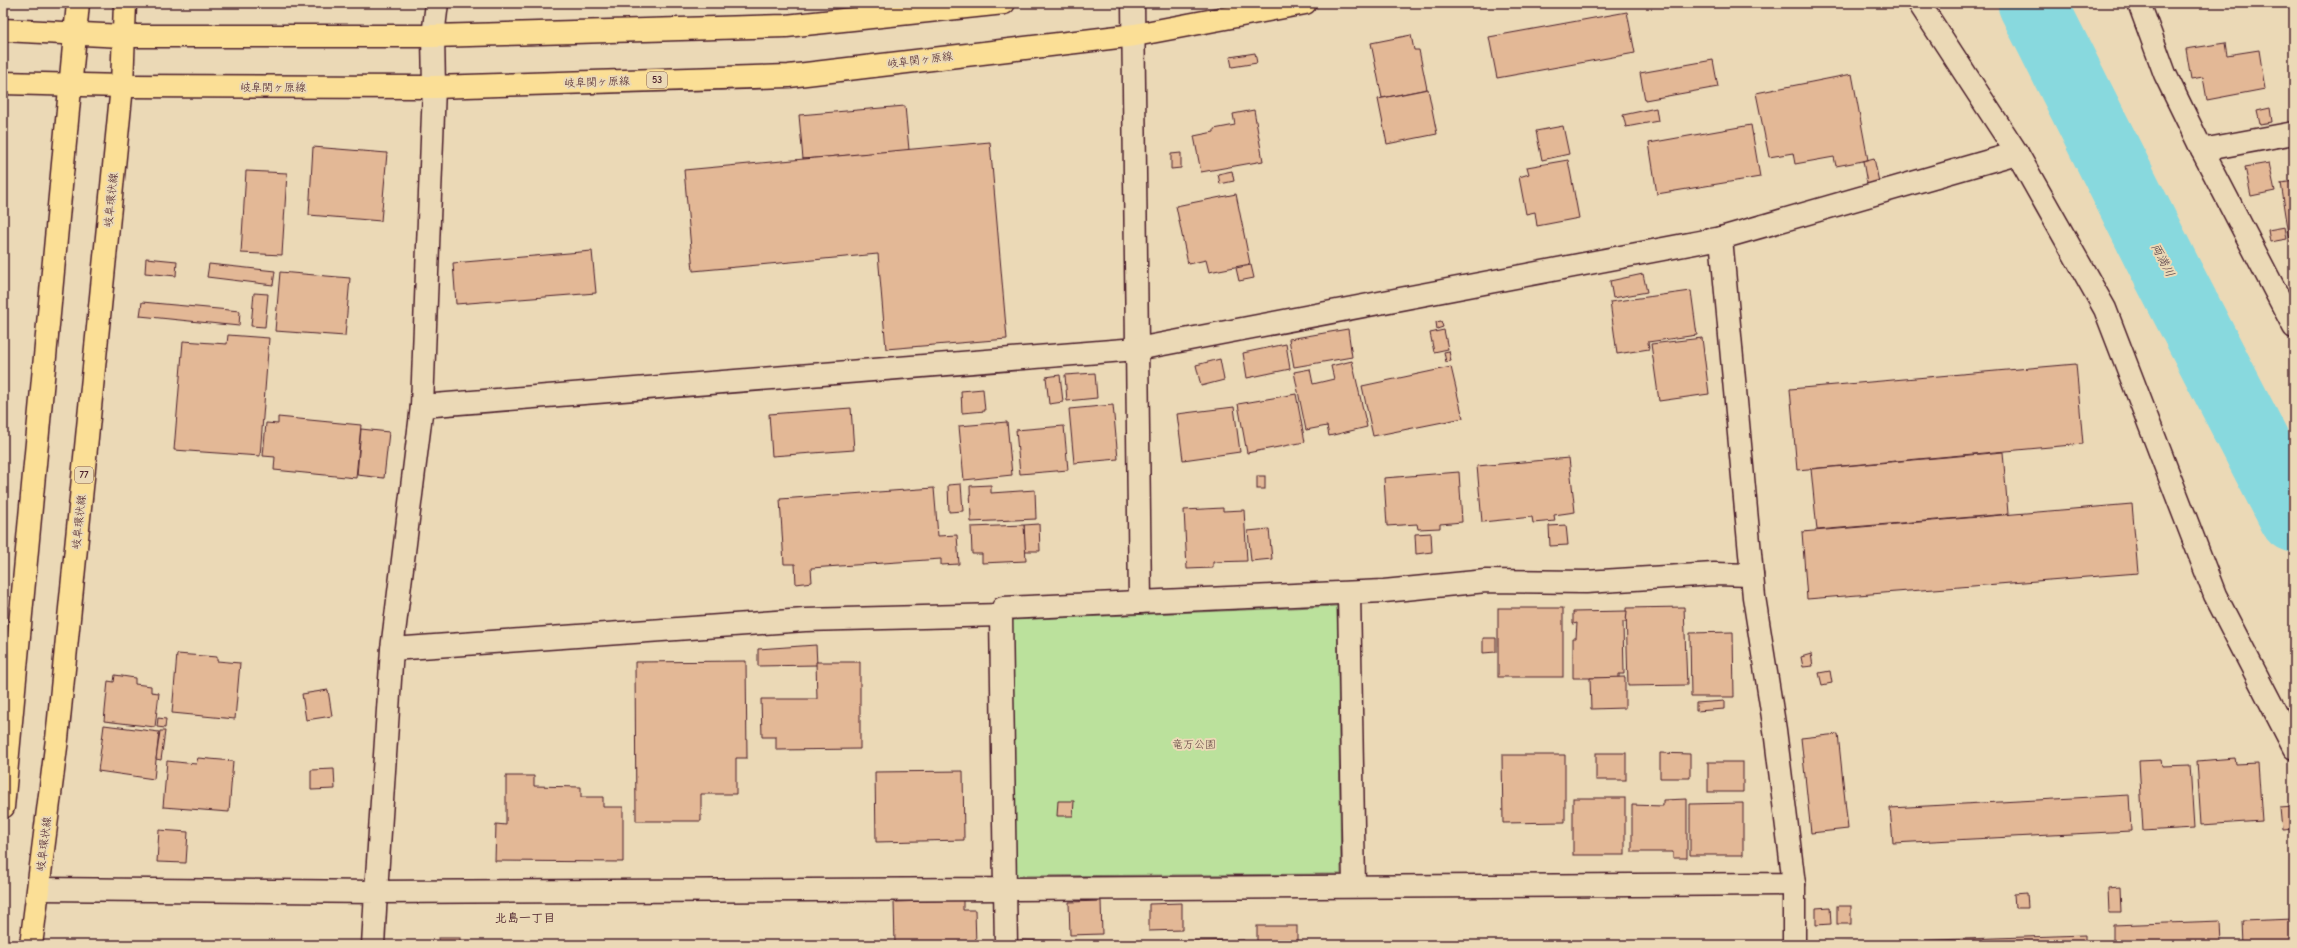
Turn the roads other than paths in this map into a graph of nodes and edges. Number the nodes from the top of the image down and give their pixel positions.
1 (78, 3) edge
2 (125, 3) edge
3 (437, 3) edge
4 (1004, 3) edge
5 (1133, 3) edge
6 (1305, 3) edge
7 (1919, 3) edge
8 (2138, 3) edge
9 (3, 30) edge
10 (76, 32) junction
11 (1135, 35) junction
12 (122, 36) junction
13 (433, 36) junction
14 (3, 83) edge
15 (69, 85) junction
16 (122, 86) junction
17 (434, 87) junction
18 (2294, 133) edge
19 (2202, 150) junction
20 (2017, 153) junction
21 (1721, 238) junction
22 (2294, 327) edge
23 (1137, 349) junction
24 (422, 406) junction
25 (1752, 575) junction
26 (1349, 593) junction
27 (1140, 602) junction
28 (1001, 616) junction
29 (392, 649) junction
30 (2294, 748) edge
31 (3, 807) edge
32 (1794, 884) junction
33 (1354, 886) junction
34 (39, 889) junction
35 (1005, 889) junction
36 (376, 892) junction
37 (31, 945) edge
38 (372, 945) edge
39 (1006, 945) edge
40 (1794, 945) edge

1 - 10 main road
2 - 12 main road, 岐阜環状線 / 77
3 - 13 street
4 - 13 main road
5 - 11 street
6 - 11 main road, 岐阜関ヶ原線 / 53
7 - 20 street
8 - 19 street
9 - 10 main road
10 - 12 main road
10 - 15 main road
11 - 17 main road, 岐阜関ヶ原線 / 53
11 - 23 street
12 - 13 main road
12 - 16 main road, 岐阜環状線 / 77
13 - 17 street
14 - 15 main road, 岐阜関ヶ原線 / 53
15 - 16 main road, 岐阜関ヶ原線 / 53
15 - 31 main road
16 - 17 main road, 岐阜関ヶ原線 / 53
16 - 34 main road, 岐阜環状線 / 77
17 - 24 street
18 - 19 street
19 - 22 street
20 - 21 street
20 - 30 street
21 - 23 street
21 - 25 street
23 - 24 street
23 - 27 street
24 - 29 street
25 - 26 street
25 - 32 street
26 - 27 street
26 - 33 street
27 - 28 street
28 - 29 street
28 - 35 street
29 - 36 street
32 - 33 street
32 - 40 street
33 - 35 street
34 - 36 street
34 - 37 main road, 岐阜環状線 / 77
35 - 36 street
35 - 39 street
36 - 38 street

